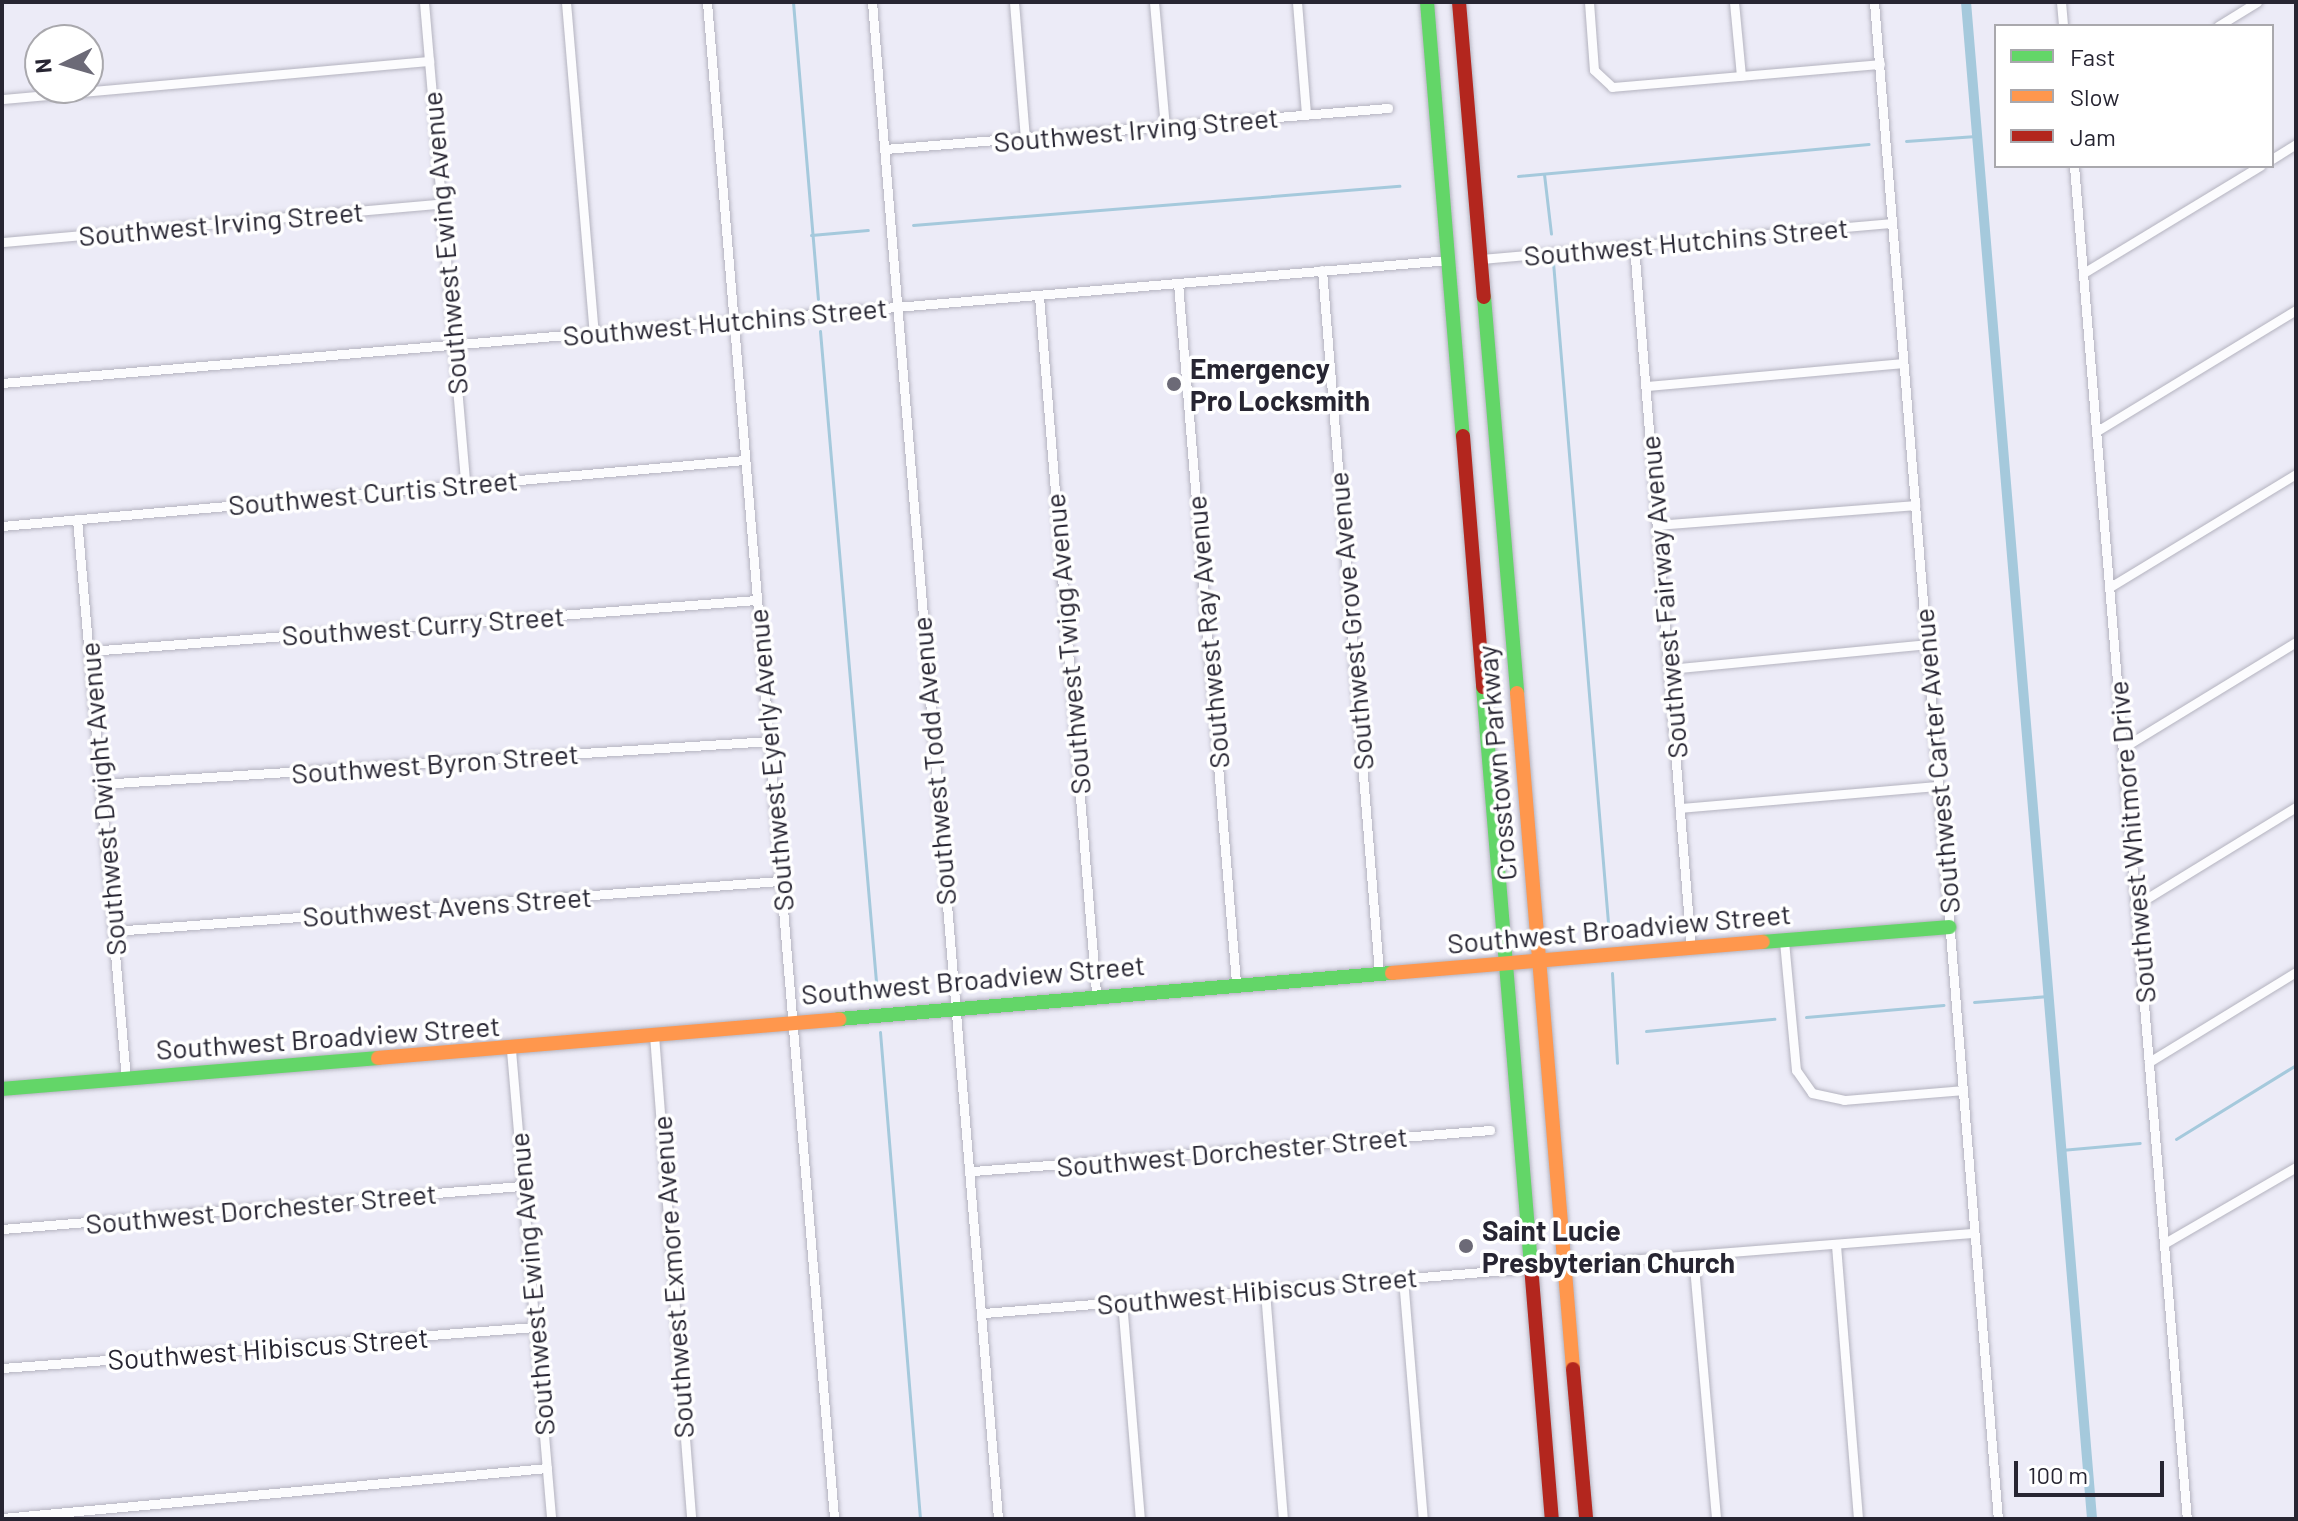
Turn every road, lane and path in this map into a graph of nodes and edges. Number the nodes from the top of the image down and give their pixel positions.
1 (424, 2) edge
2 (566, 2) edge
3 (707, 2) edge
4 (872, 2) edge
5 (1014, 2) edge
6 (1154, 2) edge
7 (1297, 2) edge
8 (1427, 2) edge
9 (1459, 2) edge
10 (1589, 2) edge
11 (1734, 2) edge
12 (1874, 2) edge
13 (2061, 2) edge
14 (2257, 2) edge
15 (2063, 24) edge
16 (2221, 24) edge
17 (429, 61) junction
18 (1880, 64) junction
19 (1741, 76) junction
20 (2, 99) edge
21 (1388, 108) dead end
22 (1306, 115) junction
23 (1165, 127) junction
24 (1025, 139) junction
25 (2296, 144) edge
26 (885, 149) junction
27 (2274, 158) edge
28 (2074, 168) edge
29 (2257, 168) edge
30 (440, 204) junction
31 (1891, 223) junction
32 (2, 242) edge
33 (1634, 246) junction
34 (1480, 259) junction
35 (1449, 260) junction
36 (1322, 270) junction
37 (2085, 272) junction
38 (1178, 283) junction
39 (1039, 296) junction
40 (896, 307) junction
41 (2296, 310) edge
42 (733, 319) junction
43 (594, 332) junction
44 (452, 344) junction
45 (1902, 363) junction
46 (2, 383) edge
47 (1646, 386) junction
48 (2097, 431) junction
49 (745, 460) junction
50 (2296, 474) edge
51 (465, 483) junction
52 (1915, 505) junction
53 (77, 519) junction
54 (1657, 525) junction
55 (2, 526) edge
56 (2110, 587) junction
57 (756, 600) junction
58 (2296, 642) edge
59 (1927, 644) junction
60 (89, 651) junction
61 (1668, 669) junction
62 (770, 741) junction
63 (2124, 747) junction
64 (100, 784) junction
65 (1938, 786) junction
66 (2296, 807) edge
67 (1680, 808) junction
68 (780, 881) junction
69 (2136, 905) junction
70 (1949, 927) junction
71 (113, 931) junction
72 (1784, 941) junction
73 (1691, 948) junction
74 (1539, 962) junction
75 (1508, 964) junction
76 (1379, 972) junction
77 (2296, 972) edge
78 (1236, 982) junction
79 (1096, 993) junction
80 (953, 1005) junction
81 (794, 1021) junction
82 (654, 1035) junction
83 (511, 1050) junction
84 (2149, 1062) junction
85 (126, 1079) junction
86 (2, 1089) edge
87 (1963, 1090) junction
88 (1490, 1130) dead end
89 (2296, 1167) edge
90 (973, 1171) junction
91 (521, 1186) junction
92 (2, 1229) edge
93 (1974, 1233) junction
94 (2165, 1243) junction
95 (1836, 1245) junction
96 (1693, 1255) junction
97 (1566, 1265) junction
98 (1531, 1268) junction
99 (1403, 1278) junction
100 (1265, 1291) junction
101 (1122, 1301) junction
102 (984, 1313) junction
103 (535, 1327) junction
104 (2, 1368) edge
105 (547, 1468) junction
106 (2, 1518) edge
107 (551, 1519) edge
108 (691, 1519) edge
109 (834, 1519) edge
110 (998, 1519) edge
111 (1140, 1519) edge
112 (1283, 1519) edge
113 (1423, 1519) edge
114 (1552, 1519) edge
115 (1586, 1519) edge
116 (1716, 1519) edge
117 (1858, 1519) edge
118 (1998, 1519) edge
119 (2187, 1519) edge

1 - 17 street, Southwest Ewing Avenue
2 - 43 street
3 - 42 street, Southwest Eyerly Avenue
4 - 26 street, Southwest Todd Avenue
5 - 24 street
6 - 23 street
7 - 22 street
8 - 35 main road, Crosstown Parkway
9 - 34 main road, Crosstown Parkway
10 - 19 street
11 - 19 street
12 - 18 street, Southwest Carter Avenue
13 - 15 street
14 - 16 street
17 - 20 street
17 - 30 street, Southwest Ewing Avenue
18 - 19 street
18 - 31 street, Southwest Carter Avenue
21 - 22 street, Southwest Irving Street
22 - 23 street, Southwest Irving Street
23 - 24 street, Southwest Irving Street
24 - 26 street, Southwest Irving Street
25 - 27 street
26 - 40 street, Southwest Todd Avenue
28 - 37 street, Southwest Whitmore Drive
29 - 37 street
30 - 32 street, Southwest Irving Street
30 - 44 street, Southwest Ewing Avenue
31 - 33 street, Southwest Hutchins Street
31 - 45 street, Southwest Carter Avenue
33 - 34 street, Southwest Hutchins Street
33 - 47 street, Southwest Fairway Avenue
34 - 74 main road, Crosstown Parkway
35 - 36 street, Southwest Hutchins Street
35 - 75 main road, Crosstown Parkway
36 - 38 street, Southwest Hutchins Street
36 - 76 street, Southwest Grove Avenue
37 - 48 street, Southwest Whitmore Drive
38 - 39 street, Southwest Hutchins Street
38 - 78 street, Southwest Ray Avenue
39 - 40 street, Southwest Hutchins Street
39 - 79 street, Southwest Twigg Avenue
40 - 42 street, Southwest Hutchins Street
40 - 80 street, Southwest Todd Avenue
41 - 48 street
42 - 43 street, Southwest Hutchins Street
42 - 49 street, Southwest Eyerly Avenue
43 - 44 street, Southwest Hutchins Street
44 - 46 street, Southwest Hutchins Street
44 - 51 street, Southwest Ewing Avenue
45 - 47 street
45 - 52 street, Southwest Carter Avenue
47 - 54 street, Southwest Fairway Avenue
48 - 56 street, Southwest Whitmore Drive
49 - 51 street, Southwest Curtis Street
49 - 57 street, Southwest Eyerly Avenue
50 - 56 street
51 - 53 street, Southwest Curtis Street
52 - 54 street
52 - 59 street, Southwest Carter Avenue
53 - 55 street, Southwest Curtis Street
53 - 60 street, Southwest Dwight Avenue
54 - 61 street, Southwest Fairway Avenue
56 - 63 street, Southwest Whitmore Drive
57 - 60 street, Southwest Curry Street
57 - 62 street, Southwest Eyerly Avenue
58 - 63 street
59 - 61 street
59 - 65 street, Southwest Carter Avenue
60 - 64 street, Southwest Dwight Avenue
61 - 67 street, Southwest Fairway Avenue
62 - 64 street, Southwest Byron Street
62 - 68 street, Southwest Eyerly Avenue
63 - 69 street, Southwest Whitmore Drive
64 - 71 street, Southwest Dwight Avenue
65 - 67 street
65 - 70 street, Southwest Carter Avenue
66 - 69 street
67 - 73 street, Southwest Fairway Avenue
68 - 71 street, Southwest Avens Street
68 - 81 street, Southwest Eyerly Avenue
69 - 84 street, Southwest Whitmore Drive
70 - 72 main road, Southwest Broadview Street
70 - 87 street, Southwest Carter Avenue
71 - 85 street, Southwest Dwight Avenue
72 - 73 main road, Southwest Broadview Street
72 - 87 street
73 - 74 main road, Southwest Broadview Street
74 - 75 main road, Southwest Broadview Street
74 - 97 main road, Crosstown Parkway
75 - 76 main road, Southwest Broadview Street
75 - 98 main road, Crosstown Parkway
76 - 78 main road, Southwest Broadview Street
77 - 84 street
78 - 79 main road, Southwest Broadview Street
79 - 80 main road, Southwest Broadview Street
80 - 81 main road, Southwest Broadview Street
80 - 90 street, Southwest Todd Avenue
81 - 82 main road, Southwest Broadview Street
81 - 109 street, Southwest Eyerly Avenue
82 - 83 main road, Southwest Broadview Street
82 - 108 street, Southwest Exmore Avenue
83 - 85 main road, Southwest Broadview Street
83 - 91 street, Southwest Ewing Avenue
84 - 94 street, Southwest Whitmore Drive
85 - 86 main road, Southwest Broadview Street
87 - 93 street, Southwest Carter Avenue
88 - 90 street, Southwest Dorchester Street
89 - 94 street
90 - 102 street, Southwest Todd Avenue
91 - 92 street, Southwest Dorchester Street
91 - 103 street, Southwest Ewing Avenue
93 - 95 street
93 - 118 street, Southwest Carter Avenue
94 - 119 street, Southwest Whitmore Drive
95 - 96 street
95 - 117 street
96 - 97 street
96 - 116 street
97 - 115 main road, Crosstown Parkway
98 - 99 street, Southwest Hibiscus Street
98 - 114 main road, Crosstown Parkway
99 - 100 street, Southwest Hibiscus Street
99 - 113 street
100 - 101 street, Southwest Hibiscus Street
100 - 112 street
101 - 102 street, Southwest Hibiscus Street
101 - 111 street
102 - 110 street, Southwest Todd Avenue
103 - 104 street, Southwest Hibiscus Street
103 - 105 street, Southwest Ewing Avenue
105 - 106 street
105 - 107 street, Southwest Ewing Avenue

